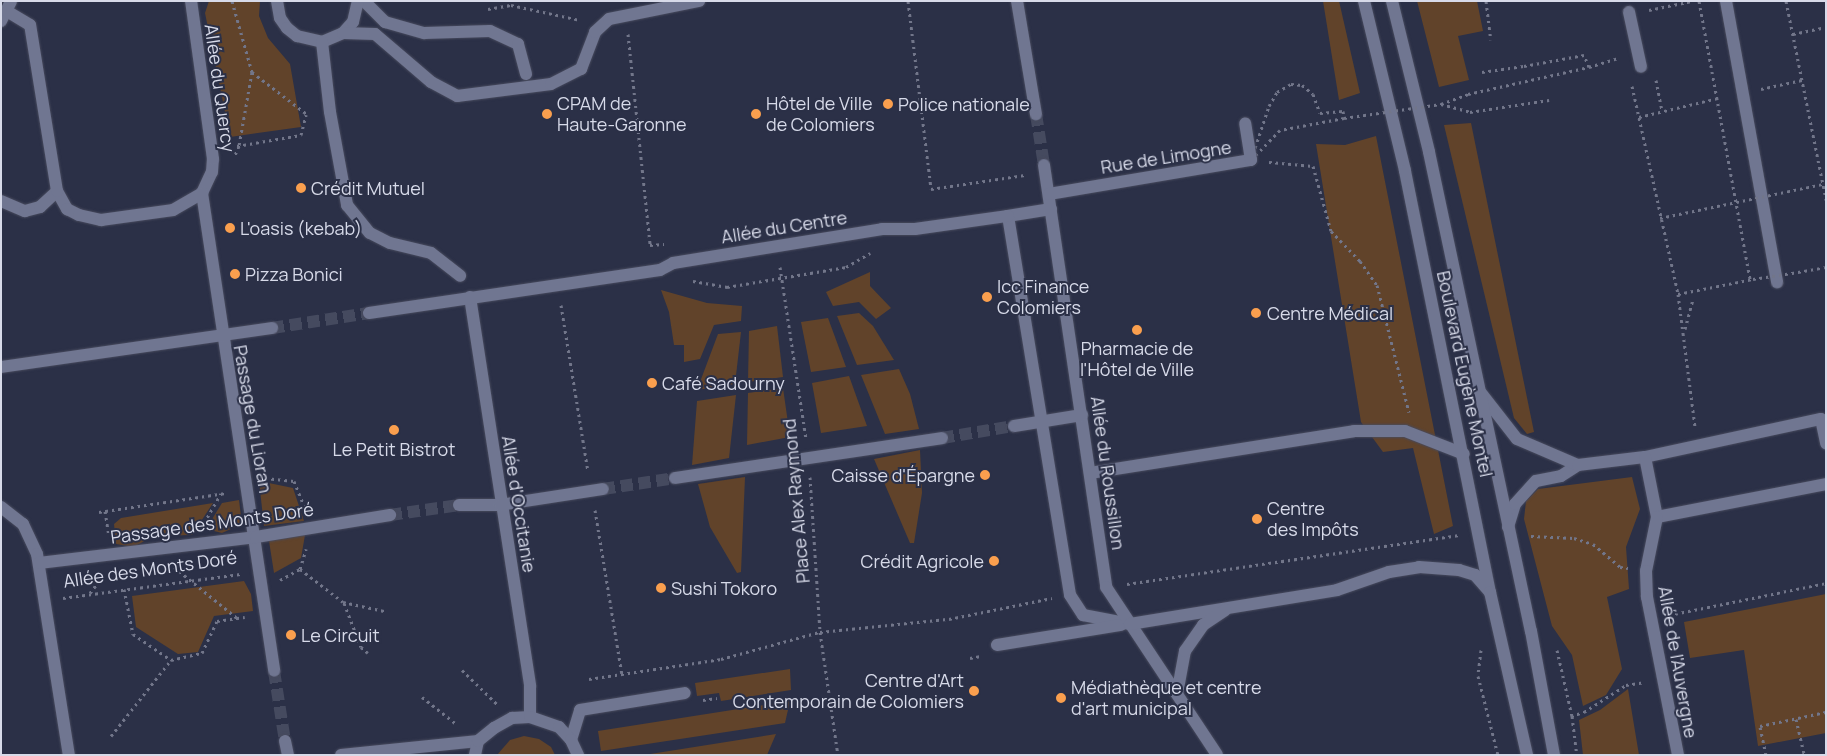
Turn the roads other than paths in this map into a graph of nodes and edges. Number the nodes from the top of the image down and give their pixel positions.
1 (192, 1) edge
2 (277, 1) edge
3 (358, 1) edge
4 (364, 1) edge
5 (699, 1) edge
6 (1018, 1) edge
7 (1364, 1) edge
8 (1392, 1) edge
9 (1726, 1) edge
10 (7, 11) edge
11 (1629, 12) dead end
12 (344, 33) junction
13 (322, 42) junction
14 (1641, 67) dead end
15 (526, 74) dead end
16 (1036, 114) tunnel mouth
17 (1245, 123) dead end
18 (1045, 169) tunnel mouth
19 (57, 191) junction
20 (202, 193) junction
21 (1049, 194) junction
22 (1, 201) edge
23 (1051, 209) junction
24 (1008, 216) junction
25 (460, 276) dead end
26 (1777, 282) dead end
27 (470, 297) junction
28 (368, 313) tunnel mouth
29 (272, 328) tunnel mouth
30 (221, 336) junction
31 (1, 367) edge
32 (1478, 389) junction
33 (1082, 415) junction
34 (1040, 421) junction
35 (1014, 426) tunnel mouth
36 (942, 438) tunnel mouth
37 (1826, 443) edge
38 (1464, 454) junction
39 (1645, 457) junction
40 (1578, 465) junction
41 (1090, 473) junction
42 (675, 478) tunnel mouth
43 (1826, 484) edge
44 (603, 489) tunnel mouth
45 (459, 505) tunnel mouth
46 (500, 505) junction
47 (1, 508) edge
48 (390, 516) tunnel mouth
49 (1657, 516) junction
50 (1508, 527) junction
51 (256, 537) junction
52 (39, 563) junction
53 (1490, 592) junction
54 (1228, 608) junction
55 (1130, 624) junction
56 (997, 645) dead end
57 (274, 671) tunnel mouth
58 (685, 693) dead end
59 (1177, 694) junction
60 (530, 716) junction
61 (571, 740) junction
62 (285, 741) tunnel mouth
63 (478, 741) junction
64 (69, 755) edge
65 (288, 755) edge
66 (341, 755) edge
67 (475, 755) edge
68 (578, 755) edge
69 (1217, 755) edge
70 (1527, 755) edge
71 (1554, 755) edge
72 (1678, 755) edge

1 - 20 street, Allée du Quercy
2 - 13 street
3 - 12 street
4 - 15 street
5 - 12 street
6 - 16 street
7 - 38 street, Boulevard Eugène Montel
8 - 32 street, Boulevard Eugène Montel
9 - 26 street
10 - 19 street
11 - 14 street
12 - 13 street
13 - 25 street
17 - 21 street, Rue de Limogne
18 - 21 street, Allée du Roussillon
19 - 20 street
19 - 22 street
20 - 30 street, Passage du Lioran
21 - 23 street, Allée du Roussillon
23 - 24 street, Allée du Centre
23 - 33 street, Allée du Roussillon
24 - 27 street, Allée du Centre
24 - 34 street
27 - 28 street, Allée du Centre
27 - 46 street, Allée d'Occitanie
29 - 30 street
30 - 31 street
30 - 51 street, Passage du Lioran
32 - 40 street
32 - 50 street, Boulevard Eugène Montel
33 - 34 street
33 - 41 street, Allée du Roussillon
34 - 35 street
34 - 55 street
36 - 42 street
37 - 39 street
38 - 41 street
38 - 53 street, Boulevard Eugène Montel
39 - 40 street
39 - 49 street, Allée de l'Auvergne
40 - 50 street
41 - 55 street, Allée du Roussillon
43 - 49 street
44 - 46 street
45 - 46 street
46 - 60 street, Allée d'Occitanie
47 - 52 street
48 - 51 street, Passage des Monts Doré
49 - 72 street, Allée de l'Auvergne
50 - 71 street, Boulevard Eugène Montel
51 - 52 street, Passage des Monts Doré
51 - 57 street, Allée des Monts Doré
52 - 64 street
53 - 54 street
53 - 70 street, Boulevard Eugène Montel
54 - 55 street
54 - 59 street
55 - 56 street
55 - 59 street, Allée du Roussillon
58 - 61 street
59 - 69 street, Allée du Roussillon
60 - 61 street
60 - 63 street
61 - 68 street
62 - 65 street
63 - 66 street
63 - 67 street

